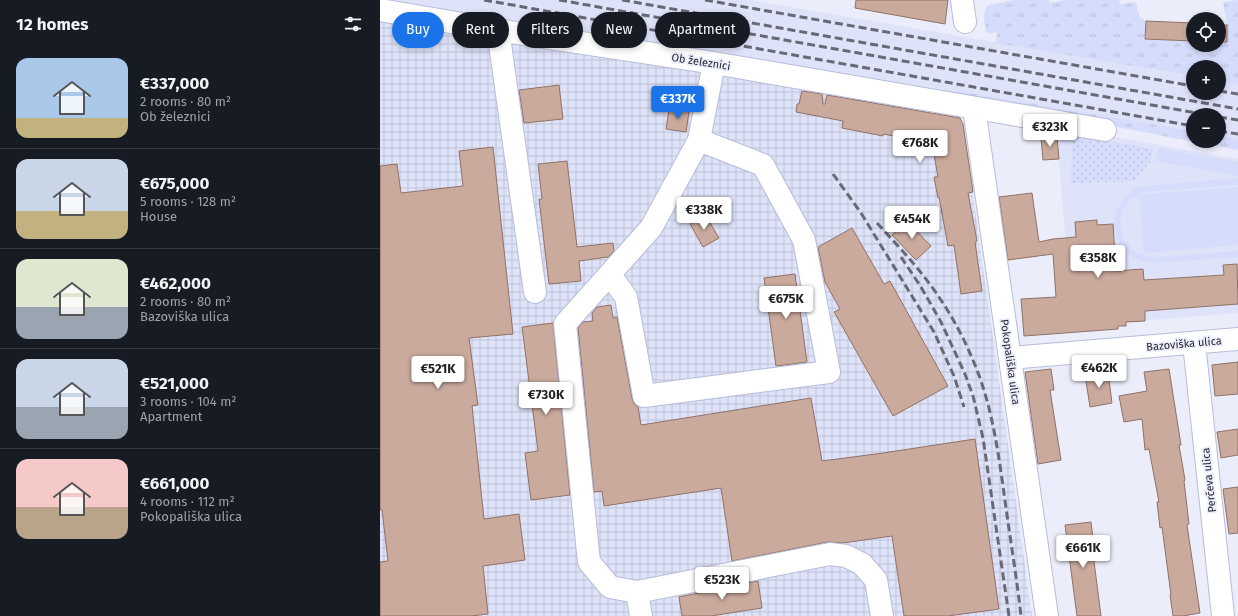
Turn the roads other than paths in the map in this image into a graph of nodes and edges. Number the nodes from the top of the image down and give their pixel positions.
1 (962, 0) edge
2 (380, 10) edge
3 (452, 22) edge
4 (966, 22) dead end
5 (509, 32) edge
6 (500, 48) edge
7 (714, 63) junction
8 (974, 108) junction
9 (1105, 130) dead end
10 (699, 140) junction
11 (610, 275) junction
12 (534, 292) dead end
13 (1238, 339) edge
14 (1194, 343) junction
15 (1010, 358) junction
16 (637, 592) junction
17 (640, 616) edge
18 (882, 616) edge
19 (1047, 616) edge
20 (1223, 616) edge

1 - 4 street
2 - 3 street, Ob železnici
5 - 7 street, Ob železnici
6 - 12 street
7 - 8 street, Ob železnici
7 - 10 street
8 - 9 street, Ob železnici
8 - 15 street, Pokopališka ulica
10 - 11 street
10 - 11 street
11 - 16 street
13 - 14 street, Bazoviška ulica
14 - 15 street, Bazoviška ulica
14 - 20 street, Perčeva ulica
15 - 19 street, Pokopališka ulica
16 - 17 street
16 - 18 street

